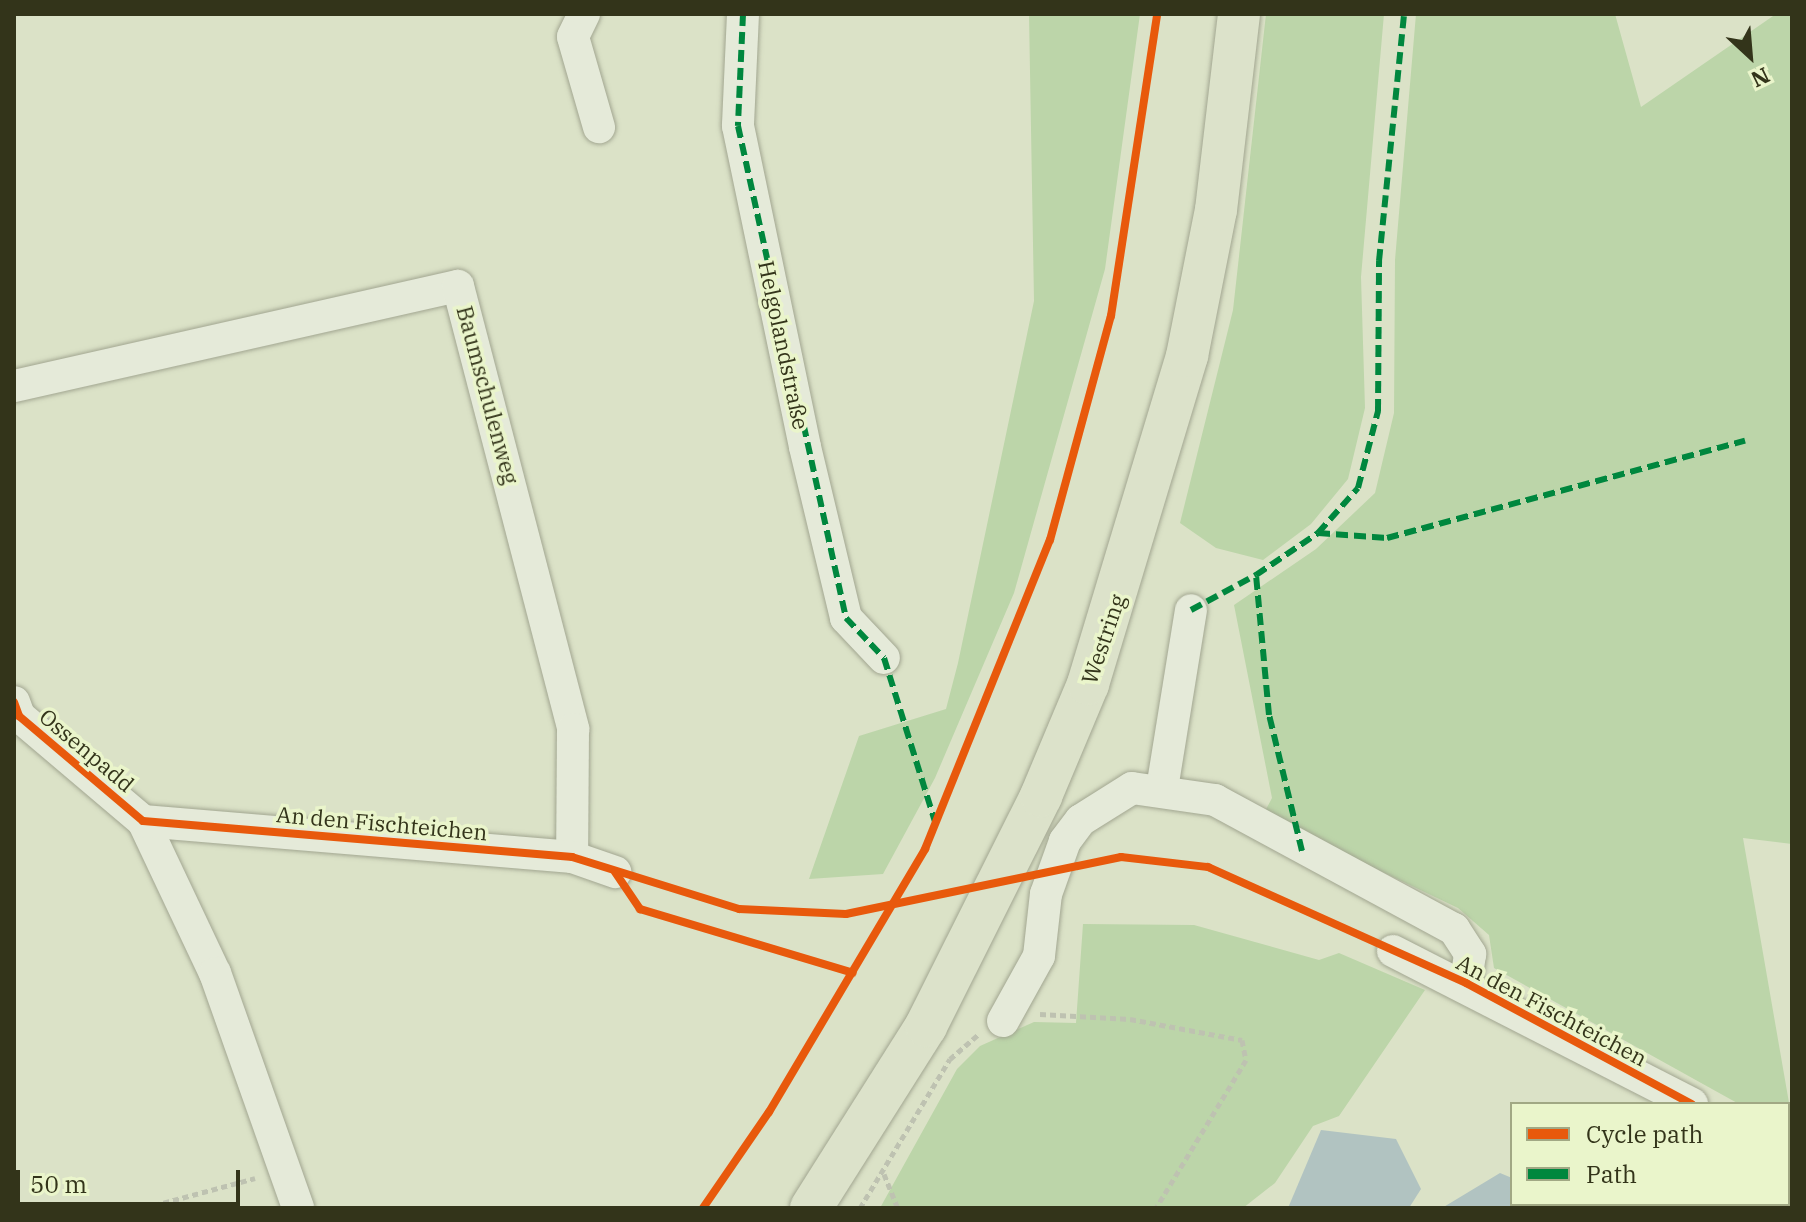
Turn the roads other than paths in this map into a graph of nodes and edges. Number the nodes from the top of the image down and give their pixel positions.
1 (584, 14) edge
2 (743, 14) edge
3 (1239, 14) edge
4 (599, 127) dead end
5 (14, 386) edge
6 (1191, 610) dead end
7 (884, 658) dead end
8 (16, 712) edge
9 (1162, 789) junction
10 (143, 821) junction
11 (572, 857) junction
12 (615, 872) dead end
13 (1393, 951) dead end
14 (1466, 983) junction
15 (1003, 1021) road end
16 (1688, 1102) edge
17 (298, 1208) edge
18 (811, 1208) edge

1 - 4 street
2 - 7 street, Helgolandstraße
3 - 18 main road, Westring
5 - 11 street, Baumschulenweg
6 - 9 street
8 - 10 street, Ossenpadd
9 - 14 street
9 - 15 street
10 - 11 street, An den Fischteichen
10 - 17 street, Ossenpadd
11 - 12 street, An den Fischteichen
13 - 14 street, An den Fischteichen
14 - 16 street, An den Fischteichen

